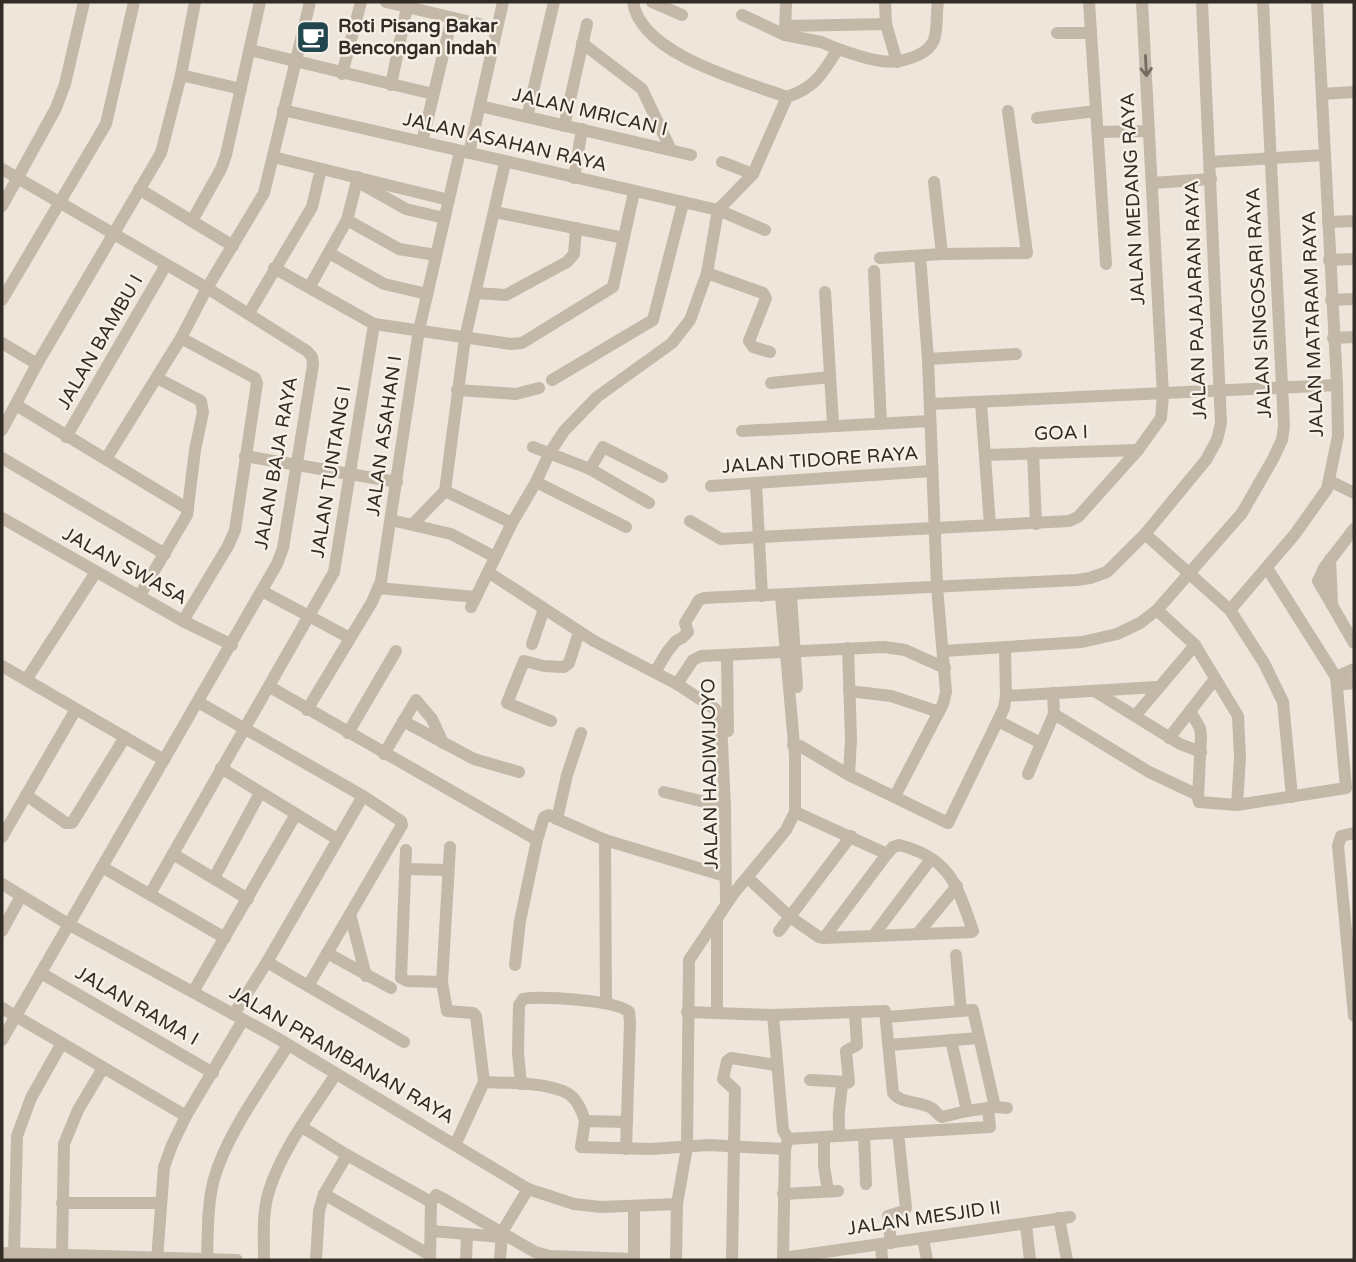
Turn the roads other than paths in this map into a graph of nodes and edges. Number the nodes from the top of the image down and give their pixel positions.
1 (84, 2) edge
2 (134, 2) edge
3 (195, 2) edge
4 (260, 2) edge
5 (310, 2) edge
6 (360, 2) edge
7 (386, 2) edge
8 (503, 2) edge
9 (554, 2) edge
10 (633, 2) edge
11 (652, 2) edge
12 (786, 2) edge
13 (885, 2) edge
14 (938, 2) edge
15 (1089, 2) edge
16 (1142, 2) edge
17 (1202, 2) edge
18 (1263, 2) edge
19 (1317, 2) edge
20 (407, 7) junction
21 (682, 15) dead end
22 (742, 15) dead end
23 (452, 18) junction
24 (587, 24) dead end
25 (886, 24) junction
26 (496, 28) junction
27 (785, 30) junction
28 (1057, 33) dead end
29 (1091, 33) junction
30 (582, 44) junction
31 (838, 49) junction
32 (250, 50) junction
33 (295, 62) junction
34 (897, 62) junction
35 (342, 74) junction
36 (181, 75) junction
37 (391, 85) junction
38 (241, 89) junction
39 (1354, 92) edge
40 (433, 94) junction
41 (1322, 94) junction
42 (787, 97) junction
43 (480, 106) junction
44 (282, 110) junction
45 (1008, 111) dead end
46 (1096, 111) junction
47 (527, 117) junction
48 (1037, 117) dead end
49 (564, 126) junction
50 (582, 130) junction
51 (1149, 131) junction
52 (1098, 132) junction
53 (422, 142) junction
54 (671, 150) junction
55 (465, 152) junction
56 (691, 155) dead end
57 (1325, 155) junction
58 (273, 157) junction
59 (1272, 159) junction
60 (722, 162) dead end
61 (1210, 162) junction
62 (505, 163) junction
63 (2, 169) edge
64 (321, 169) junction
65 (753, 174) junction
66 (574, 178) junction
67 (18, 179) junction
68 (358, 179) junction
69 (1211, 179) junction
70 (934, 182) dead end
71 (1152, 183) junction
72 (401, 188) junction
73 (139, 189) junction
74 (634, 192) junction
75 (449, 200) junction
76 (60, 202) junction
77 (395, 203) junction
78 (683, 203) junction
79 (2, 206) edge
80 (718, 210) junction
81 (495, 212) junction
82 (444, 218) junction
83 (193, 219) junction
84 (347, 220) junction
85 (1354, 221) edge
86 (1328, 222) junction
87 (576, 228) junction
88 (765, 230) dead end
89 (112, 233) junction
90 (624, 238) junction
91 (233, 246) junction
92 (329, 253) junction
93 (943, 254) junction
94 (436, 255) junction
95 (920, 256) junction
96 (880, 258) dead end
97 (1354, 259) edge
98 (1329, 260) junction
99 (1106, 264) dead end
100 (166, 265) junction
101 (274, 268) junction
102 (874, 271) dead end
103 (707, 273) junction
104 (310, 286) junction
105 (207, 288) junction
106 (825, 292) dead end
107 (476, 293) junction
108 (427, 294) junction
109 (1354, 299) edge
110 (2, 300) edge
111 (1331, 300) junction
112 (249, 313) junction
113 (374, 324) junction
114 (419, 330) junction
115 (1354, 337) edge
116 (181, 338) junction
117 (465, 338) junction
118 (1333, 338) junction
119 (2, 343) edge
120 (769, 352) dead end
121 (1016, 355) dead end
122 (928, 359) junction
123 (37, 364) junction
124 (157, 377) junction
125 (830, 377) junction
126 (552, 380) dead end
127 (771, 383) dead end
128 (1337, 385) junction
129 (1281, 386) junction
130 (539, 388) dead end
131 (457, 390) junction
132 (1220, 391) junction
133 (1163, 395) junction
134 (981, 403) junction
135 (930, 404) junction
136 (16, 405) junction
137 (930, 421) junction
138 (881, 423) junction
139 (833, 425) junction
140 (2, 430) edge
141 (742, 431) dead end
142 (66, 437) junction
143 (533, 447) dead end
144 (1139, 450) junction
145 (1032, 453) junction
146 (549, 454) junction
147 (986, 455) junction
148 (245, 456) junction
149 (2, 458) edge
150 (106, 459) junction
151 (298, 464) junction
152 (590, 469) junction
153 (932, 471) junction
154 (351, 474) junction
155 (662, 477) dead end
156 (1330, 481) junction
157 (397, 482) junction
158 (536, 482) junction
159 (756, 483) junction
160 (710, 486) dead end
161 (445, 491) junction
162 (1354, 493) edge
163 (649, 503) dead end
164 (188, 509) junction
165 (2, 518) edge
166 (391, 520) junction
167 (690, 522) dead end
168 (512, 523) junction
169 (413, 524) junction
170 (1036, 524) junction
171 (990, 525) junction
172 (625, 527) dead end
173 (935, 527) junction
174 (1354, 529) edge
175 (1145, 534) junction
176 (758, 536) junction
177 (165, 554) junction
178 (495, 557) junction
179 (1267, 568) junction
180 (96, 572) junction
181 (488, 572) junction
182 (1190, 572) junction
183 (937, 587) junction
184 (378, 588) junction
185 (262, 590) junction
186 (140, 595) junction
187 (786, 595) junction
188 (762, 596) junction
189 (544, 609) junction
190 (1157, 610) junction
191 (1230, 610) junction
192 (310, 615) junction
193 (183, 621) junction
194 (579, 632) junction
195 (350, 638) junction
196 (1354, 643) edge
197 (532, 644) dead end
198 (232, 645) junction
199 (1195, 645) junction
200 (1005, 647) junction
201 (848, 648) junction
202 (396, 651) dead end
203 (790, 651) junction
204 (943, 651) junction
205 (727, 655) junction
206 (2, 666) edge
207 (945, 668) junction
208 (1354, 669) edge
209 (655, 672) junction
210 (1215, 679) junction
211 (26, 680) junction
212 (1337, 681) junction
213 (1354, 683) edge
214 (677, 684) junction
215 (270, 687) junction
216 (1157, 687) junction
217 (849, 691) junction
218 (1096, 692) junction
219 (1053, 693) junction
220 (1006, 695) junction
221 (198, 702) junction
222 (76, 709) junction
223 (307, 709) junction
224 (1190, 711) junction
225 (939, 712) junction
226 (1054, 714) junction
227 (1135, 716) junction
228 (403, 721) junction
229 (551, 721) dead end
230 (998, 721) junction
231 (245, 729) junction
232 (348, 733) junction
233 (581, 733) dead end
234 (125, 737) junction
235 (1168, 738) junction
236 (443, 743) junction
237 (1041, 743) junction
238 (796, 749) junction
239 (1201, 752) junction
240 (384, 754) junction
241 (164, 760) junction
242 (221, 768) junction
243 (519, 772) dead end
244 (1028, 774) dead end
245 (849, 775) junction
246 (664, 792) dead end
247 (260, 793) junction
248 (26, 795) junction
249 (1198, 795) junction
250 (363, 796) junction
251 (895, 796) junction
252 (1292, 797) junction
253 (1237, 804) junction
254 (725, 807) junction
255 (795, 812) junction
256 (296, 814) junction
257 (557, 819) junction
258 (1354, 832) edge
259 (851, 836) junction
260 (2, 837) edge
261 (337, 839) junction
262 (537, 840) junction
263 (606, 840) junction
264 (450, 847) dead end
265 (406, 850) dead end
266 (891, 850) junction
267 (173, 854) junction
268 (931, 859) junction
269 (102, 867) junction
270 (405, 869) junction
271 (447, 870) junction
272 (725, 876) junction
273 (214, 878) junction
274 (748, 878) junction
275 (2, 884) edge
276 (957, 886) junction
277 (149, 894) junction
278 (21, 896) junction
279 (730, 898) junction
280 (248, 899) junction
281 (350, 914) junction
282 (717, 917) junction
283 (790, 917) junction
284 (68, 924) junction
285 (2, 931) edge
286 (779, 931) dead end
287 (918, 933) junction
288 (873, 936) junction
289 (225, 938) junction
290 (824, 938) junction
291 (327, 953) junction
292 (956, 955) dead end
293 (267, 962) junction
294 (515, 965) dead end
295 (41, 973) junction
296 (366, 976) junction
297 (442, 982) junction
298 (308, 986) junction
299 (391, 988) dead end
300 (193, 992) junction
301 (606, 1003) junction
302 (2, 1008) edge
303 (961, 1011) junction
304 (687, 1012) junction
305 (718, 1013) junction
306 (855, 1013) junction
307 (886, 1014) junction
308 (773, 1015) junction
309 (16, 1016) junction
310 (1354, 1016) edge
311 (238, 1017) junction
312 (979, 1038) junction
313 (2, 1040) edge
314 (951, 1040) junction
315 (404, 1042) dead end
316 (62, 1043) junction
317 (288, 1045) junction
318 (889, 1045) junction
319 (776, 1065) junction
320 (103, 1068) junction
321 (213, 1073) junction
322 (336, 1074) junction
323 (810, 1080) dead end
324 (484, 1082) junction
325 (849, 1082) junction
326 (521, 1084) junction
327 (997, 1108) junction
328 (967, 1111) junction
329 (186, 1116) junction
330 (585, 1121) junction
331 (627, 1122) junction
332 (302, 1127) junction
333 (898, 1133) junction
334 (864, 1135) junction
335 (840, 1136) junction
336 (824, 1137) junction
337 (456, 1143) junction
338 (786, 1144) junction
339 (736, 1146) junction
340 (687, 1147) junction
341 (626, 1149) junction
342 (347, 1155) junction
343 (866, 1184) dead end
344 (528, 1189) junction
345 (324, 1194) junction
346 (783, 1194) junction
347 (432, 1202) junction
348 (62, 1203) junction
349 (161, 1203) junction
350 (677, 1204) junction
351 (634, 1206) junction
352 (1026, 1225) junction
353 (432, 1231) junction
354 (467, 1234) junction
355 (501, 1234) junction
356 (923, 1238) junction
357 (886, 1244) junction
358 (8, 1253) edge
359 (62, 1255) junction
360 (536, 1256) edge
361 (430, 1257) edge
362 (157, 1259) edge
363 (207, 1259) edge
364 (596, 1259) edge
365 (783, 1259) edge
366 (237, 1260) edge
367 (264, 1260) edge
368 (316, 1260) edge
369 (466, 1260) edge
370 (500, 1260) edge
371 (634, 1260) edge
372 (676, 1260) edge
373 (733, 1260) edge
374 (882, 1260) edge
375 (928, 1260) edge
376 (1030, 1260) edge
377 (1067, 1260) edge

1 - 67 street
2 - 76 street
3 - 36 street
4 - 32 street
5 - 33 street
6 - 35 street
7 - 20 street
8 - 26 street, JALAN ASAHAN I
9 - 47 street
10 - 42 street
11 - 21 street
12 - 27 street
13 - 25 street
14 - 34 street
15 - 29 street
16 -> 51 street, JALAN MEDANG RAYA
17 - 61 street, JALAN PAJAJARAN RAYA
18 - 59 street, JALAN SINGOSARI RAYA
19 - 41 street, JALAN MATARAM RAYA
20 - 23 street
20 - 37 street
22 - 27 street
23 - 26 street
23 - 40 street
24 - 30 street
25 - 27 street
25 - 34 street
26 - 43 street, JALAN ASAHAN I
27 - 31 street
28 - 29 street
29 - 46 street
30 - 49 street
30 - 54 street
31 - 34 street
31 - 42 street
32 - 33 street
32 - 38 street
33 - 35 street
33 - 44 street
35 - 37 street
36 - 38 street
36 - 73 street
37 - 40 street
38 - 83 street
39 - 41 street
40 - 53 street
41 - 57 street, JALAN MATARAM RAYA
42 - 65 street
43 - 47 street, JALAN MRICAN I
43 - 55 street, JALAN ASAHAN I
44 - 53 street, JALAN ASAHAN RAYA
44 - 58 street
45 - 93 street
46 - 48 street
46 - 52 street
47 - 49 street, JALAN MRICAN I
49 - 50 street, JALAN MRICAN I
50 - 54 street, JALAN MRICAN I
50 - 66 street
51 - 52 street
51 - 71 street, JALAN MEDANG RAYA
52 - 99 street
53 - 55 street, JALAN ASAHAN RAYA
54 - 56 street, JALAN MRICAN I
55 - 62 street, JALAN ASAHAN RAYA
55 - 75 street, JALAN ASAHAN I
57 - 59 street
57 - 86 street, JALAN MATARAM RAYA
58 - 64 street
58 - 91 street
59 - 61 street
59 - 129 street, JALAN SINGOSARI RAYA
60 - 65 street
61 - 69 street, JALAN PAJAJARAN RAYA
62 - 66 street, JALAN ASAHAN RAYA
62 - 81 street
63 - 67 street, JALAN BAJA RAYA
64 - 68 street
64 - 101 street
65 - 80 street
66 - 74 street, JALAN ASAHAN RAYA
67 - 76 street, JALAN BAJA RAYA
67 - 79 street
68 - 72 street
68 - 77 street
68 - 84 street
69 - 71 street
69 - 132 street, JALAN PAJAJARAN RAYA
70 - 93 street
71 - 133 street, JALAN MEDANG RAYA
72 - 75 street
72 - 77 street
73 - 83 street
73 - 89 street
74 - 78 street, JALAN ASAHAN RAYA
74 - 90 street
75 - 82 street, JALAN ASAHAN I
76 - 89 street, JALAN BAJA RAYA
76 - 110 street
77 - 82 street
78 - 80 street, JALAN ASAHAN RAYA
78 - 126 street
80 - 88 street, JALAN ASAHAN RAYA
80 - 103 street
81 - 87 street
81 - 107 street
82 - 94 street, JALAN ASAHAN I
83 - 91 street
84 - 92 street
84 - 94 street
85 - 86 street
86 - 98 street, JALAN MATARAM RAYA
87 - 90 street
87 - 107 street
89 - 100 street, JALAN BAJA RAYA
89 - 123 street
90 - 117 street
91 - 105 street
92 - 104 street
92 - 108 street
93 - 95 street
94 - 108 street, JALAN ASAHAN I
95 - 96 street
95 - 122 street
97 - 98 street
98 - 111 street, JALAN MATARAM RAYA
100 - 105 street, JALAN BAJA RAYA
100 - 142 street, JALAN BAMBU I
101 - 104 street
101 - 112 street
102 - 138 street
103 - 120 street
103 - 146 street
104 - 113 street
105 - 112 street, JALAN BAJA RAYA
105 - 116 street
106 - 125 street
107 - 117 street
108 - 114 street, JALAN ASAHAN I
109 - 111 street
111 - 118 street, JALAN MATARAM RAYA
112 - 151 street, JALAN BAJA RAYA
113 - 114 street
113 - 154 street, JALAN TUNTANG I
114 - 117 street
114 - 157 street, JALAN ASAHAN I
115 - 118 street
116 - 124 street
116 - 148 street
117 - 131 street
118 - 128 street, JALAN MATARAM RAYA
119 - 123 street
121 - 122 street
122 - 135 street
123 - 136 street
124 - 150 street
124 - 164 street
125 - 127 street
125 - 139 street
128 - 129 street
128 - 156 street, JALAN MATARAM RAYA
129 - 132 street
129 - 182 street, JALAN SINGOSARI RAYA
130 - 131 street
131 - 161 street
132 - 133 street
132 - 175 street, JALAN PAJAJARAN RAYA
133 - 134 street
133 - 144 street, JALAN MEDANG RAYA
134 - 135 street
134 - 147 street
135 - 137 street
136 - 140 street
136 - 142 street
137 - 138 street
137 - 153 street
138 - 139 street
139 - 141 street
142 - 150 street
143 - 146 street
144 - 145 street, GOA I
144 - 170 street, JALAN MEDANG RAYA
145 - 147 street, GOA I
145 - 170 street
146 - 152 street
146 - 158 street
147 - 171 street
148 - 151 street
148 - 193 street
149 - 177 street
150 - 164 street
151 - 154 street
151 - 185 street, JALAN BAJA RAYA
152 - 155 street
152 - 163 street
153 - 159 street, JALAN TIDORE RAYA
153 - 173 street
154 - 157 street
154 - 192 street, JALAN TUNTANG I
156 - 162 street
156 - 179 street, JALAN MATARAM RAYA
157 - 166 street, JALAN ASAHAN I
158 - 168 street
158 - 172 street
159 - 160 street, JALAN TIDORE RAYA
159 - 176 street
161 - 168 street
161 - 169 street
164 - 177 street
165 - 180 street, JALAN SWASA
166 - 169 street
166 - 184 street, JALAN ASAHAN I
167 - 176 street, JALAN MEDANG RAYA
168 - 178 street
169 - 178 street
170 - 171 street, JALAN MEDANG RAYA
171 - 173 street, JALAN MEDANG RAYA
173 - 176 street, JALAN MEDANG RAYA
173 - 183 street
174 - 196 street
175 - 182 street
175 - 183 street, JALAN PAJAJARAN RAYA
176 - 188 street
177 - 186 street
178 - 181 street
179 - 191 street, JALAN MATARAM RAYA
179 - 212 street
180 - 186 street, JALAN SWASA
180 - 211 street
181 - 184 street
181 - 189 street
182 - 190 street, JALAN SINGOSARI RAYA
182 - 191 street
183 - 187 street, JALAN PAJAJARAN RAYA
183 - 204 street
184 - 195 street, JALAN ASAHAN I
185 - 192 street
185 - 198 street, JALAN BAJA RAYA
186 - 193 street, JALAN SWASA
187 - 188 street, JALAN PAJAJARAN RAYA
187 - 203 street
188 - 209 street, JALAN PAJAJARAN RAYA
189 - 194 street
189 - 197 street
190 - 199 street
190 - 200 street, JALAN SINGOSARI RAYA
191 - 252 street
192 - 195 street
192 - 215 street, JALAN TUNTANG I
193 - 198 street, JALAN SWASA
194 - 209 street
194 - 229 street
195 - 223 street, JALAN ASAHAN I
198 - 221 street, JALAN BAJA RAYA
199 - 210 street
199 - 216 street
200 - 204 street, JALAN SINGOSARI RAYA
200 - 220 street
201 - 203 street
201 - 207 street
201 - 217 street
202 - 232 street
203 - 205 street
203 - 238 street
204 - 207 street
205 - 214 street
205 - 279 street, JALAN HADIWIJOYO
206 - 211 street
207 - 225 street
208 - 212 street
209 - 214 street
210 - 224 street
210 - 253 street
211 - 222 street
212 - 213 street
212 - 252 street
214 - 254 street
215 - 223 street
215 - 231 street, JALAN TUNTANG I
216 - 218 street
216 - 227 street
217 - 225 street
217 - 245 street
218 - 219 street
218 - 227 street
219 - 220 street
219 - 226 street
220 - 230 street
221 - 231 street
221 - 241 street, JALAN BAJA RAYA
222 - 234 street
222 - 248 street
223 - 232 street
224 - 235 street
224 - 239 street
225 - 251 street
226 - 237 street
226 - 249 street
227 - 235 street
228 - 236 street
228 - 236 street
228 - 240 street
230 - 237 street
230 - 251 street
231 - 242 street, JALAN TUNTANG I
231 - 250 street
232 - 240 street
233 - 257 street
234 - 241 street
234 - 248 street
235 - 239 street
236 - 243 street
237 - 244 street
238 - 245 street
238 - 255 street
239 - 249 street
240 - 262 street
241 - 269 street, JALAN BAJA RAYA
242 - 247 street
242 - 267 street, JALAN TUNTANG I
245 - 251 street
246 - 254 street
247 - 256 street
247 - 273 street
248 - 260 street
249 - 253 street
250 - 261 street
250 - 281 street
252 - 253 street
254 - 272 street
255 - 259 street
255 - 274 street
256 - 261 street
256 - 280 street
257 - 262 street
257 - 263 street
258 - 310 street
259 - 266 street
259 - 283 street
261 - 293 street
262 - 294 street
263 - 272 street
263 - 301 street
264 - 271 street
265 - 270 street
266 - 268 street
266 - 290 street
267 - 273 street
267 - 277 street, JALAN TUNTANG I
268 - 276 street
268 - 288 street
269 - 277 street
269 - 284 street, JALAN BAJA RAYA
270 - 271 street
270 - 297 street
271 - 297 street
272 - 279 street
273 - 280 street
274 - 279 street
274 - 283 street
275 - 278 street, JALAN PRAMBANAN RAYA
276 - 287 street
276 - 287 street
277 - 289 street
278 - 284 street, JALAN PRAMBANAN RAYA
278 - 285 street
279 - 282 street
280 - 289 street
281 - 291 street
281 - 296 street
282 - 304 street
282 - 305 street
283 - 286 street
283 - 290 street
284 - 295 street, JALAN BAJA RAYA
284 - 300 street, JALAN PRAMBANAN RAYA
287 - 288 street
288 - 290 street
289 - 300 street
291 - 296 street
291 - 298 street
292 - 303 street
293 - 298 street
293 - 311 street
295 - 309 street, JALAN BAJA RAYA
295 - 321 street, JALAN RAMA I
296 - 299 street
297 - 324 street
298 - 315 street
300 - 311 street, JALAN PRAMBANAN RAYA
301 - 326 street
301 - 331 street
302 - 309 street
303 - 307 street
303 - 312 street
304 - 305 street
304 - 340 street
305 - 308 street
306 - 307 street
306 - 308 street
306 - 325 street
307 - 318 street
308 - 319 street
309 - 313 street, JALAN BAJA RAYA
309 - 316 street
311 - 317 street, JALAN PRAMBANAN RAYA
311 - 321 street
312 - 314 street
312 - 327 street
314 - 318 street
314 - 328 street
316 - 320 street
316 - 358 street
317 - 322 street, JALAN PRAMBANAN RAYA
317 - 363 street
318 - 328 street
319 - 338 street
319 - 339 street
320 - 329 street
320 - 348 street
321 - 329 street
322 - 332 street
322 - 337 street, JALAN PRAMBANAN RAYA
323 - 325 street
324 - 326 street
324 - 337 street
325 - 335 street
326 - 330 street
327 - 328 street
327 - 333 street
329 - 349 street
330 - 331 street
330 - 341 street
331 - 341 street
332 - 342 street
332 - 367 street
333 - 334 street
333 - 357 street
334 - 335 street
334 - 343 street
335 - 336 street
336 - 338 street
336 - 346 street
337 - 344 street, JALAN PRAMBANAN RAYA
338 - 339 street
338 - 346 street
339 - 340 street
339 - 373 street
340 - 341 street
340 - 350 street
342 - 345 street
342 - 347 street
344 - 351 street, JALAN PRAMBANAN RAYA
344 - 355 street
345 - 361 street
345 - 368 street
346 - 365 street
347 - 353 street
347 - 355 street
348 - 349 street
348 - 359 street
349 - 362 street
350 - 351 street, JALAN PRAMBANAN RAYA
350 - 372 street
351 - 371 street
352 - 356 street, JALAN MESJID II
352 - 376 street
352 - 377 street, JALAN MESJID II
353 - 354 street
353 - 361 street
354 - 355 street
354 - 369 street
355 - 360 street
355 - 370 street
356 - 357 street, JALAN MESJID II
356 - 375 street
357 - 365 street, JALAN MESJID II
357 - 374 street
358 - 359 street
359 - 362 street
360 - 364 street
362 - 363 street
363 - 366 street
364 - 371 street

